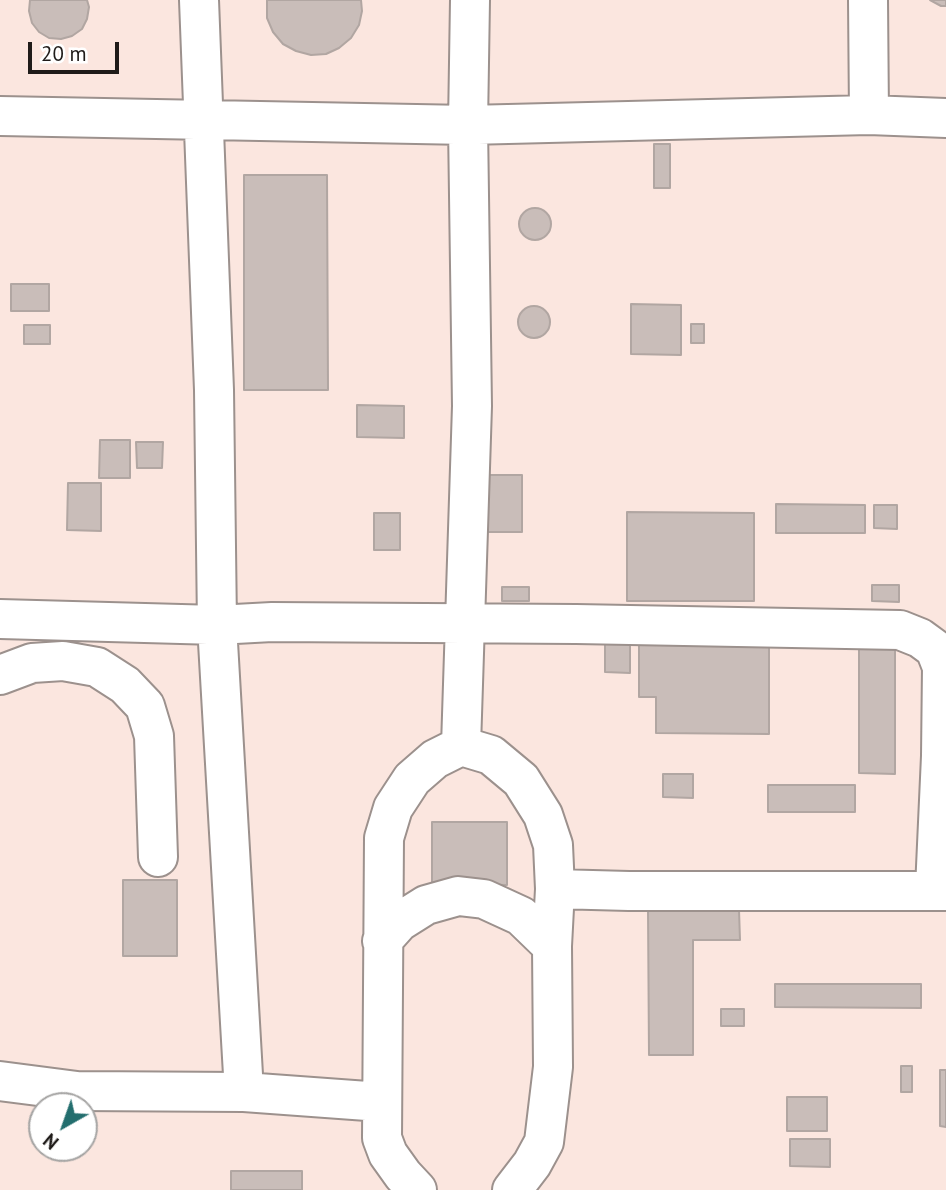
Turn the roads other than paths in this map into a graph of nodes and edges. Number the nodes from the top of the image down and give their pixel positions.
1 (199, 0) edge
2 (470, 0) edge
3 (868, 0) edge
4 (869, 115) junction
5 (0, 116) edge
6 (203, 118) junction
7 (946, 118) edge
8 (468, 125) junction
9 (0, 619) edge
10 (464, 624) junction
11 (217, 625) junction
12 (0, 675) edge
13 (461, 746) junction
14 (158, 857) dead end
15 (555, 889) junction
16 (940, 890) edge
17 (382, 942) junction
18 (552, 946) junction
19 (4, 1075) edge
20 (244, 1092) junction
21 (381, 1102) junction
22 (417, 1190) edge
23 (512, 1190) edge

1 - 6 lane
2 - 8 lane
3 - 4 lane
4 - 7 lane
4 - 8 lane
5 - 6 lane
6 - 8 lane
6 - 11 lane
8 - 10 lane
9 - 11 lane
10 - 11 lane
10 - 13 lane
10 - 16 lane
11 - 20 lane
12 - 14 lane
13 - 15 lane
13 - 17 lane
15 - 16 lane
15 - 18 lane
17 - 18 lane
17 - 21 lane
18 - 23 lane
19 - 20 lane
20 - 21 lane
21 - 22 lane

